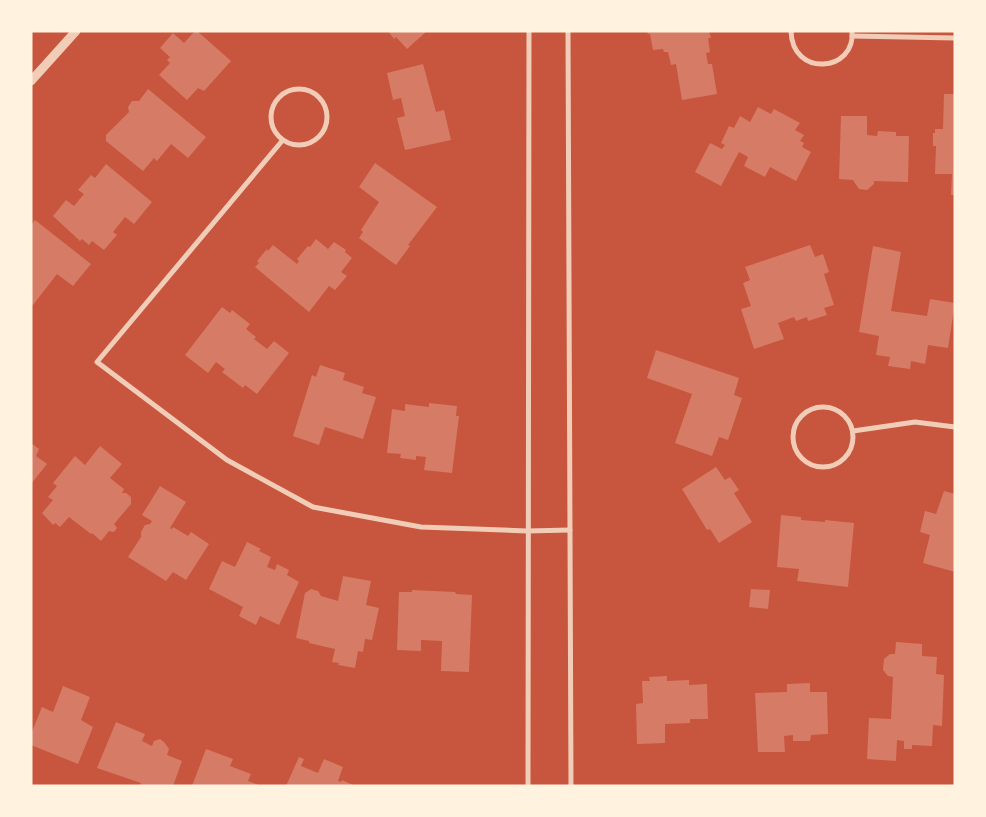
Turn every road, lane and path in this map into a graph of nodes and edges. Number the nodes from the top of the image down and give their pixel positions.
1 (76, 31) edge
2 (529, 31) edge
3 (568, 31) edge
4 (791, 31) edge
5 (852, 34) edge
6 (955, 38) edge
7 (31, 81) edge
8 (282, 141) junction
9 (955, 427) edge
10 (853, 431) junction
11 (570, 530) junction
12 (527, 531) junction
13 (528, 786) edge
14 (570, 786) edge

1 - 7 street
2 - 12 street
3 - 11 street
4 - 5 street
5 - 6 street
8 - 8 street
8 - 12 street
9 - 10 street
10 - 10 street
11 - 12 street
11 - 14 street
12 - 13 street

